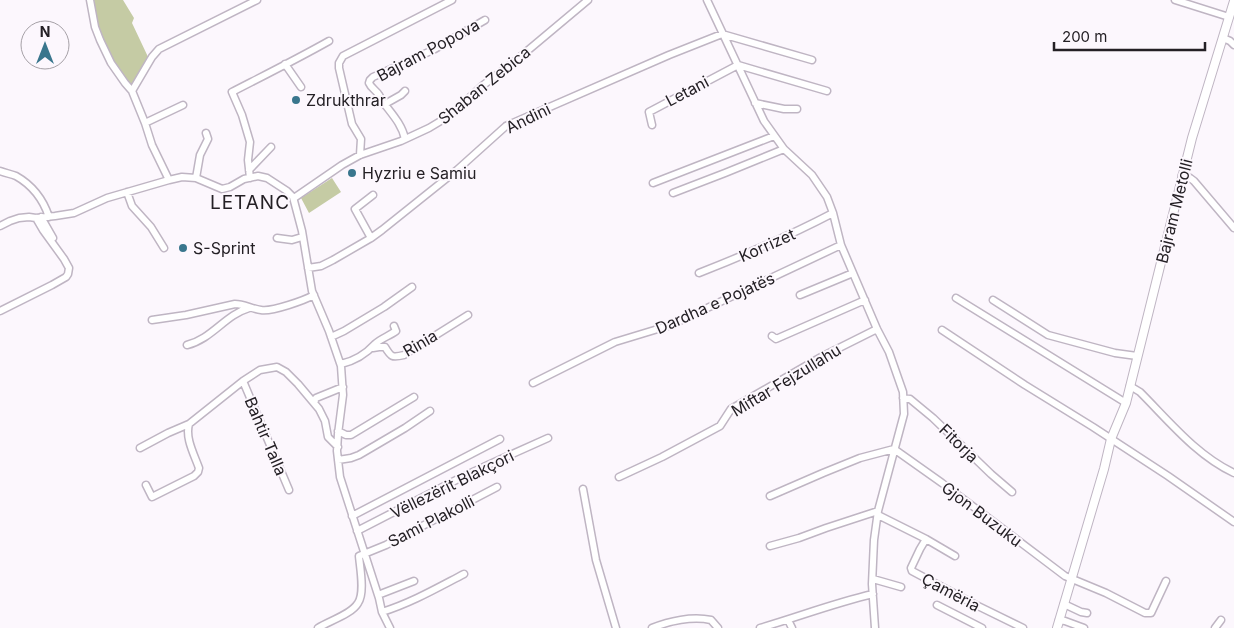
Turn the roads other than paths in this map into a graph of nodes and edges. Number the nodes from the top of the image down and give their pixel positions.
1 (90, 0) edge
2 (257, 0) edge
3 (452, 0) edge
4 (588, 0) edge
5 (707, 0) edge
6 (1175, 0) edge
7 (1234, 4) edge
8 (1229, 17) junction
9 (485, 20) dead end
10 (722, 34) junction
11 (1223, 38) junction
12 (329, 41) dead end
13 (1234, 45) edge
14 (812, 60) dead end
15 (285, 64) junction
16 (738, 65) junction
17 (301, 87) dead end
18 (405, 90) dead end
19 (132, 91) junction
20 (827, 91) dead end
21 (755, 103) junction
22 (385, 104) junction
23 (183, 105) dead end
24 (797, 109) dead end
25 (145, 123) junction
26 (652, 125) dead end
27 (206, 133) dead end
28 (774, 136) junction
29 (405, 139) junction
30 (271, 147) dead end
31 (784, 149) junction
32 (360, 155) junction
33 (0, 171) edge
34 (249, 174) junction
35 (1182, 175) junction
36 (196, 178) junction
37 (169, 180) junction
38 (653, 182) dead end
39 (127, 192) junction
40 (674, 193) dead end
41 (374, 195) dead end
42 (294, 198) junction
43 (833, 213) junction
44 (49, 217) junction
45 (39, 218) junction
46 (0, 226) edge
47 (1234, 228) edge
48 (302, 237) junction
49 (277, 238) dead end
50 (371, 238) junction
51 (841, 245) junction
52 (164, 248) dead end
53 (308, 268) junction
54 (73, 269) dead end
55 (699, 273) dead end
56 (853, 273) junction
57 (412, 287) dead end
58 (314, 294) junction
59 (800, 295) dead end
60 (956, 298) dead end
61 (865, 300) junction
62 (993, 300) dead end
63 (250, 308) junction
64 (0, 311) edge
65 (468, 315) dead end
66 (152, 320) dead end
67 (394, 326) dead end
68 (877, 329) junction
69 (942, 330) dead end
70 (331, 336) junction
71 (772, 336) dead end
72 (188, 345) dead end
73 (373, 348) junction
74 (1137, 356) junction
75 (341, 364) junction
76 (243, 381) junction
77 (533, 383) dead end
78 (1130, 386) junction
79 (343, 387) junction
80 (414, 397) dead end
81 (903, 398) junction
82 (314, 403) junction
83 (1126, 403) junction
84 (430, 411) dead end
85 (189, 424) junction
86 (338, 431) junction
87 (548, 438) dead end
88 (500, 439) dead end
89 (1111, 439) junction
90 (338, 447) junction
91 (140, 448) dead end
92 (894, 449) junction
93 (338, 460) junction
94 (1234, 473) edge
95 (619, 477) dead end
96 (146, 485) dead end
97 (497, 487) dead end
98 (583, 489) dead end
99 (289, 490) dead end
100 (1012, 492) dead end
101 (770, 496) dead end
102 (878, 513) junction
103 (352, 516) junction
104 (1234, 522) edge
105 (357, 531) junction
106 (926, 539) junction
107 (770, 546) dead end
108 (364, 554) junction
109 (955, 556) dead end
110 (464, 574) dead end
111 (873, 579) junction
112 (1071, 579) junction
113 (414, 581) dead end
114 (1166, 581) dead end
115 (901, 587) dead end
116 (873, 594) junction
117 (378, 595) junction
118 (1064, 604) junction
119 (937, 605) dead end
120 (382, 612) junction
121 (1087, 613) dead end
122 (788, 620) junction
123 (1221, 620) dead end
124 (1058, 624) edge
125 (318, 628) edge
126 (390, 628) edge
127 (616, 628) edge
128 (652, 628) edge
129 (718, 628) edge
130 (760, 628) edge
131 (792, 628) edge
132 (876, 628) edge
133 (982, 628) edge
134 (1023, 628) edge
135 (1084, 628) edge
136 (1215, 628) edge

1 - 19 street
2 - 19 street
3 - 32 street
4 - 29 street, Shaban Zebica
5 - 10 street
6 - 8 street
7 - 8 main road, Bajram Metolli
8 - 11 main road, Bajram Metolli
9 - 22 street, Bajram Popova
10 - 14 street
10 - 16 street
10 - 50 street, Andini
11 - 13 street
11 - 35 main road, Bajram Metolli
12 - 15 street
15 - 17 street
15 - 34 street
16 - 20 street
16 - 21 street
16 - 26 street, Letani
18 - 22 street, Bajram Popova
19 - 25 street
21 - 24 street
21 - 28 street
22 - 29 street, Bajram Popova
23 - 25 street
25 - 37 street
27 - 36 street
28 - 31 street
28 - 38 street
29 - 32 street, Shaban Zebica
30 - 34 street
31 - 40 street
31 - 43 street
32 - 42 street, Shaban Zebica
33 - 44 street
34 - 36 street
34 - 42 street
35 - 47 street
35 - 74 main road, Bajram Metolli
36 - 37 street
37 - 39 street
39 - 44 street
39 - 52 street
41 - 50 street
42 - 48 street
43 - 51 street
43 - 55 street, Korrizet
44 - 45 street
45 - 46 street
45 - 54 street
45 - 64 street
48 - 49 street
48 - 53 street
50 - 53 street, Andini
51 - 56 street
51 - 77 street, Dardha e Pojatës
53 - 58 street
56 - 59 street
56 - 61 street
57 - 70 street
58 - 63 street
58 - 70 street
60 - 83 street
61 - 68 street
61 - 71 street
62 - 74 street
63 - 66 street
63 - 72 street
65 - 73 street, Rinia
67 - 73 street, Rinia
68 - 81 street
68 - 95 street, Miftar Fejzullahu
69 - 89 street
70 - 75 street
73 - 75 street, Rinia
74 - 78 main road, Bajram Metolli
75 - 79 street
76 - 82 street
76 - 85 street
76 - 99 street, Bahtir Talla
78 - 83 main road, Bajram Metolli
78 - 94 street
79 - 82 street
79 - 86 street
80 - 86 street
81 - 92 street
81 - 100 street, Fitorja
82 - 90 street
83 - 89 main road, Bajram Metolli
84 - 93 street
85 - 91 street
85 - 96 street
86 - 90 street
87 - 105 street, Vëllezërit Blakçori
88 - 103 street
89 - 104 street
89 - 112 main road, Bajram Metolli
90 - 93 street
92 - 101 street
92 - 102 street
92 - 112 street, Gjon Buzuku
93 - 103 street
97 - 108 street, Sami Plakolli
98 - 127 street
102 - 106 street, Çamëria
102 - 107 street
102 - 111 street
103 - 105 street
105 - 108 street
106 - 109 street, Çamëria
106 - 134 street, Çamëria
108 - 117 street
108 - 125 street
110 - 120 street
111 - 115 street
111 - 116 street
112 - 114 street, Gjon Buzuku
112 - 118 main road, Bajram Metolli
113 - 117 street
116 - 122 street
116 - 132 street
117 - 120 street
118 - 121 street
118 - 124 main road, Bajram Metolli
119 - 133 street
120 - 126 street
122 - 130 street
122 - 131 street
123 - 136 street
124 - 135 street, Bajram Metolli
128 - 129 street

